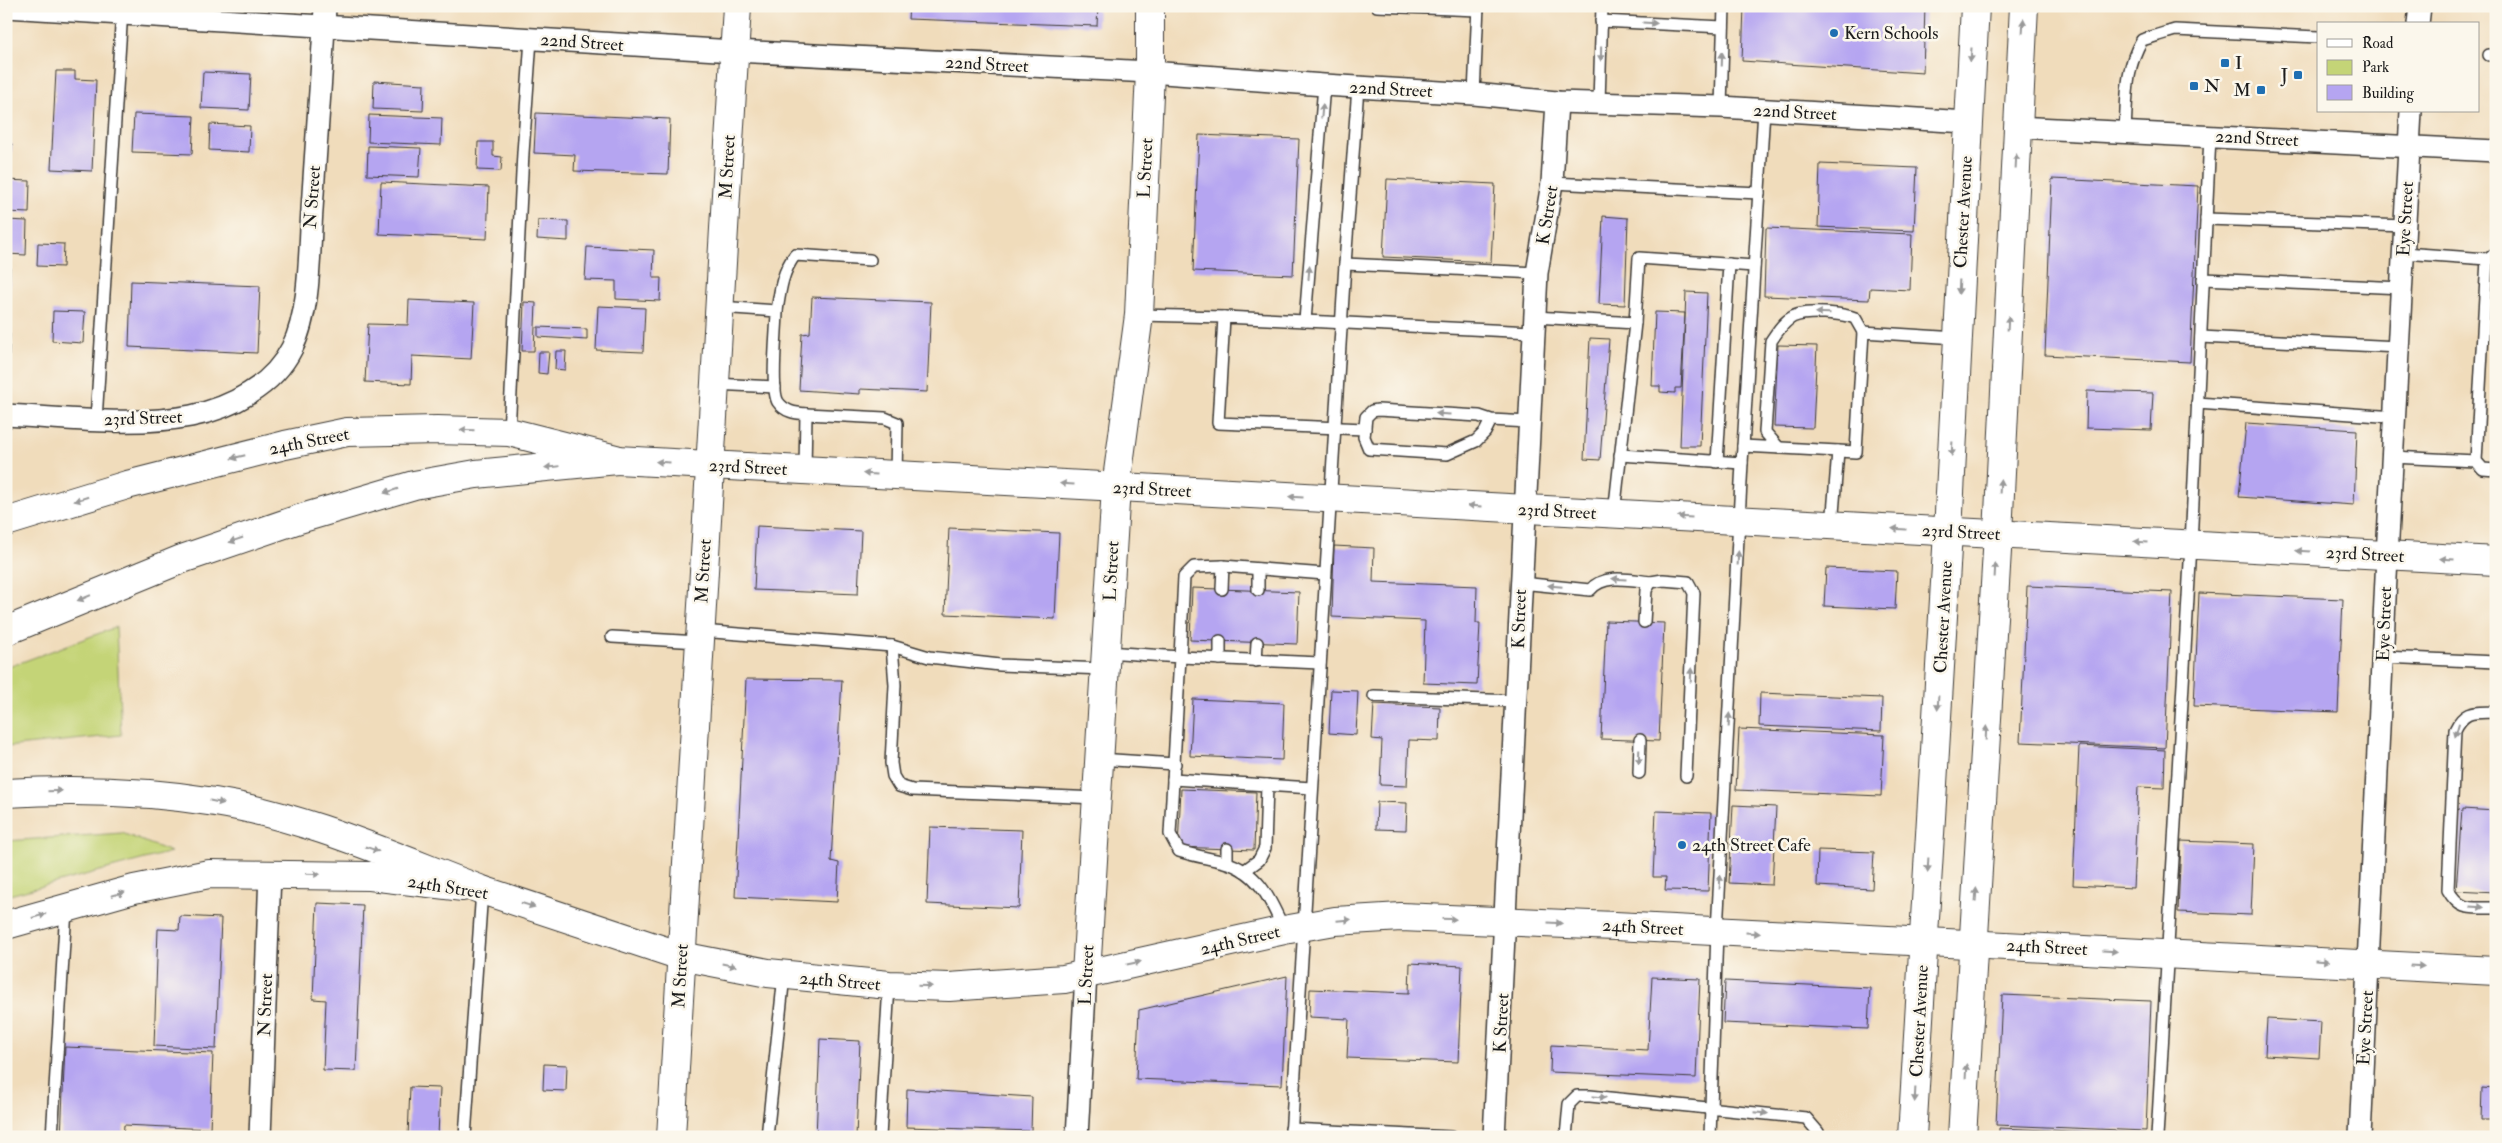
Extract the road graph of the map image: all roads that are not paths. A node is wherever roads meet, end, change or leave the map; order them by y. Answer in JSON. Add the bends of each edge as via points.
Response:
{"nodes":[{"id":1,"x":325,"y":6,"type":"edge"},
{"id":2,"x":738,"y":6,"type":"edge"},
{"id":3,"x":1150,"y":6,"type":"edge"},
{"id":4,"x":1377,"y":6,"type":"edge"},
{"id":5,"x":1602,"y":6,"type":"edge"},
{"id":6,"x":1724,"y":6,"type":"edge"},
{"id":7,"x":1975,"y":6,"type":"edge"},
{"id":8,"x":2024,"y":6,"type":"edge"},
{"id":9,"x":2420,"y":6,"type":"edge"},
{"id":10,"x":6,"y":7,"type":"edge"},
{"id":11,"x":1478,"y":8,"type":"edge"},
{"id":12,"x":122,"y":10,"type":"edge"},
{"id":13,"x":1601,"y":21,"type":"junction"},
{"id":14,"x":2418,"y":22,"type":"edge"},
{"id":15,"x":324,"y":27,"type":"junction"},
{"id":16,"x":1723,"y":27,"type":"junction"},
{"id":17,"x":2317,"y":37,"type":"edge"},
{"id":18,"x":531,"y":39,"type":"junction"},
{"id":19,"x":734,"y":52,"type":"junction"},
{"id":20,"x":1150,"y":72,"type":"junction"},
{"id":21,"x":1324,"y":85,"type":"junction"},
{"id":22,"x":1358,"y":87,"type":"junction"},
{"id":23,"x":1474,"y":94,"type":"junction"},
{"id":24,"x":1557,"y":102,"type":"junction"},
{"id":25,"x":1599,"y":102,"type":"junction"},
{"id":26,"x":1721,"y":108,"type":"junction"},
{"id":27,"x":1764,"y":110,"type":"junction"},
{"id":28,"x":2411,"y":112,"type":"edge"},
{"id":29,"x":1967,"y":122,"type":"junction"},
{"id":30,"x":2018,"y":127,"type":"junction"},
{"id":31,"x":2125,"y":131,"type":"junction"},
{"id":32,"x":2210,"y":136,"type":"junction"},
{"id":33,"x":2409,"y":147,"type":"junction"},
{"id":34,"x":2496,"y":152,"type":"edge"},
{"id":35,"x":1552,"y":183,"type":"junction"},
{"id":36,"x":1759,"y":193,"type":"junction"},
{"id":37,"x":2206,"y":219,"type":"junction"},
{"id":38,"x":2405,"y":226,"type":"junction"},
{"id":39,"x":2404,"y":253,"type":"junction"},
{"id":40,"x":2492,"y":255,"type":"edge"},
{"id":41,"x":870,"y":260,"type":"dead end"},
{"id":42,"x":1344,"y":264,"type":"junction"},
{"id":43,"x":1729,"y":264,"type":"junction"},
{"id":44,"x":1754,"y":266,"type":"junction"},
{"id":45,"x":1537,"y":273,"type":"junction"},
{"id":46,"x":2203,"y":279,"type":"junction"},
{"id":47,"x":2402,"y":288,"type":"junction"},
{"id":48,"x":719,"y":307,"type":"junction"},
{"id":49,"x":777,"y":311,"type":"junction"},
{"id":50,"x":1139,"y":315,"type":"junction"},
{"id":51,"x":1224,"y":317,"type":"junction"},
{"id":52,"x":1305,"y":321,"type":"junction"},
{"id":53,"x":1342,"y":323,"type":"junction"},
{"id":54,"x":1635,"y":323,"type":"junction"},
{"id":55,"x":1534,"y":324,"type":"junction"},
{"id":56,"x":1863,"y":332,"type":"junction"},
{"id":57,"x":2200,"y":337,"type":"junction"},
{"id":58,"x":1957,"y":338,"type":"junction"},
{"id":59,"x":2398,"y":347,"type":"junction"},
{"id":60,"x":269,"y":377,"type":"joint"},
{"id":61,"x":714,"y":384,"type":"junction"},
{"id":62,"x":775,"y":388,"type":"junction"},
{"id":63,"x":2197,"y":403,"type":"junction"},
{"id":64,"x":806,"y":414,"type":"junction"},
{"id":65,"x":6,"y":415,"type":"edge"},
{"id":66,"x":2395,"y":417,"type":"junction"},
{"id":67,"x":96,"y":420,"type":"junction"},
{"id":68,"x":1491,"y":420,"type":"junction"},
{"id":69,"x":1529,"y":422,"type":"junction"},
{"id":70,"x":1334,"y":429,"type":"junction"},
{"id":71,"x":1365,"y":429,"type":"junction"},
{"id":72,"x":509,"y":432,"type":"junction"},
{"id":73,"x":1743,"y":446,"type":"junction"},
{"id":74,"x":1779,"y":448,"type":"junction"},
{"id":75,"x":1838,"y":451,"type":"junction"},
{"id":76,"x":1620,"y":455,"type":"junction"},
{"id":77,"x":2392,"y":457,"type":"junction"},
{"id":78,"x":618,"y":460,"type":"junction"},
{"id":79,"x":2476,"y":461,"type":"junction"},
{"id":80,"x":1717,"y":462,"type":"junction"},
{"id":81,"x":1742,"y":463,"type":"junction"},
{"id":82,"x":709,"y":465,"type":"junction"},
{"id":83,"x":805,"y":470,"type":"junction"},
{"id":84,"x":2496,"y":470,"type":"edge"},
{"id":85,"x":896,"y":475,"type":"junction"},
{"id":86,"x":1116,"y":487,"type":"junction"},
{"id":87,"x":1330,"y":498,"type":"junction"},
{"id":88,"x":1524,"y":509,"type":"junction"},
{"id":89,"x":1614,"y":514,"type":"junction"},
{"id":90,"x":1740,"y":520,"type":"junction"},
{"id":91,"x":6,"y":522,"type":"edge"},
{"id":92,"x":1832,"y":526,"type":"junction"},
{"id":93,"x":1948,"y":532,"type":"junction"},
{"id":94,"x":1998,"y":534,"type":"junction"},
{"id":95,"x":2191,"y":545,"type":"junction"},
{"id":96,"x":2387,"y":556,"type":"junction"},
{"id":97,"x":2496,"y":561,"type":"edge"},
{"id":98,"x":1223,"y":566,"type":"junction"},
{"id":99,"x":1258,"y":569,"type":"junction"},
{"id":100,"x":1326,"y":574,"type":"junction"},
{"id":101,"x":1651,"y":582,"type":"junction"},
{"id":102,"x":1521,"y":583,"type":"junction"},
{"id":103,"x":1222,"y":589,"type":"dead end"},
{"id":104,"x":1258,"y":590,"type":"dead end"},
{"id":105,"x":1644,"y":622,"type":"dead end"},
{"id":106,"x":6,"y":631,"type":"edge"},
{"id":107,"x":612,"y":637,"type":"dead end"},
{"id":108,"x":699,"y":637,"type":"junction"},
{"id":109,"x":1220,"y":641,"type":"dead end"},
{"id":110,"x":1257,"y":643,"type":"dead end"},
{"id":111,"x":892,"y":646,"type":"junction"},
{"id":112,"x":1180,"y":657,"type":"junction"},
{"id":113,"x":2383,"y":657,"type":"junction"},
{"id":114,"x":1220,"y":659,"type":"junction"},
{"id":115,"x":1106,"y":660,"type":"junction"},
{"id":116,"x":1256,"y":661,"type":"junction"},
{"id":117,"x":2496,"y":662,"type":"edge"},
{"id":118,"x":1320,"y":663,"type":"junction"},
{"id":119,"x":1374,"y":696,"type":"dead end"},
{"id":120,"x":1516,"y":701,"type":"junction"},
{"id":121,"x":2496,"y":712,"type":"edge"},
{"id":122,"x":1640,"y":740,"type":"dead end"},
{"id":123,"x":1098,"y":759,"type":"junction"},
{"id":124,"x":1175,"y":764,"type":"junction"},
{"id":125,"x":1638,"y":773,"type":"dead end"},
{"id":126,"x":1686,"y":776,"type":"dead end"},
{"id":127,"x":1173,"y":779,"type":"junction"},
{"id":128,"x":1267,"y":785,"type":"junction"},
{"id":129,"x":1312,"y":788,"type":"junction"},
{"id":130,"x":6,"y":793,"type":"edge"},
{"id":131,"x":1097,"y":798,"type":"junction"},
{"id":132,"x":1227,"y":850,"type":"dead end"},
{"id":133,"x":1227,"y":862,"type":"junction"},
{"id":134,"x":1244,"y":871,"type":"junction"},
{"id":135,"x":270,"y":873,"type":"junction"},
{"id":136,"x":482,"y":890,"type":"junction"},
{"id":137,"x":66,"y":908,"type":"junction"},
{"id":138,"x":2496,"y":908,"type":"edge"},
{"id":139,"x":1507,"y":921,"type":"junction"},
{"id":140,"x":6,"y":925,"type":"edge"},
{"id":141,"x":1294,"y":928,"type":"junction"},
{"id":142,"x":1718,"y":931,"type":"junction"},
{"id":143,"x":1924,"y":942,"type":"junction"},
{"id":144,"x":1974,"y":944,"type":"junction"},
{"id":145,"x":2169,"y":954,"type":"junction"},
{"id":146,"x":681,"y":956,"type":"junction"},
{"id":147,"x":2368,"y":964,"type":"junction"},
{"id":148,"x":2496,"y":970,"type":"edge"},
{"id":149,"x":1086,"y":974,"type":"junction"},
{"id":150,"x":784,"y":975,"type":"junction"},
{"id":151,"x":888,"y":986,"type":"junction"},
{"id":152,"x":1711,"y":1109,"type":"junction"},
{"id":153,"x":1291,"y":1133,"type":"edge"},
{"id":154,"x":52,"y":1137,"type":"edge"},
{"id":155,"x":260,"y":1137,"type":"edge"},
{"id":156,"x":465,"y":1137,"type":"edge"},
{"id":157,"x":671,"y":1137,"type":"edge"},
{"id":158,"x":767,"y":1137,"type":"edge"},
{"id":159,"x":880,"y":1137,"type":"edge"},
{"id":160,"x":1077,"y":1137,"type":"edge"},
{"id":161,"x":1451,"y":1137,"type":"edge"},
{"id":162,"x":1494,"y":1137,"type":"edge"},
{"id":163,"x":1566,"y":1137,"type":"edge"},
{"id":164,"x":1710,"y":1137,"type":"edge"},
{"id":165,"x":1818,"y":1137,"type":"edge"},
{"id":166,"x":1912,"y":1137,"type":"edge"},
{"id":167,"x":1962,"y":1137,"type":"edge"},
{"id":168,"x":2157,"y":1137,"type":"edge"},
{"id":169,"x":2360,"y":1137,"type":"edge"}],
"edges":[{"from":1,"to":15,"type":"street","name":"N Street"},
{"from":2,"to":19,"type":"main road","name":"M Street"},
{"from":3,"to":20,"type":"main road","name":"L Street"},
{"from":4,"to":11,"type":"lane"},
{"from":5,"to":13,"type":"lane"},
{"from":6,"to":16,"type":"lane"},
{"from":7,"to":29,"type":"main road","name":"Chester Avenue","one_way":true},
{"from":30,"to":8,"type":"main road","one_way":true},
{"from":9,"to":14,"type":"street"},
{"from":10,"to":12,"type":"street","name":"22nd Street"},
{"from":11,"to":23,"type":"lane"},
{"from":12,"to":15,"type":"street","name":"22nd Street"},
{"from":12,"to":67,"type":"lane"},
{"from":13,"to":16,"type":"lane","one_way":true},
{"from":13,"to":25,"type":"lane","one_way":true},
{"from":15,"to":18,"type":"street","name":"22nd Street"},
{"from":15,"to":60,"type":"street","name":"N Street","via":[[306,289],[292,348]]},
{"from":26,"to":16,"type":"lane","one_way":true},
{"from":17,"to":31,"type":"lane","via":[[2175,30],[2142,40],[2133,54],[2128,74]]},
{"from":18,"to":19,"type":"street","name":"22nd Street"},
{"from":18,"to":72,"type":"lane"},
{"from":19,"to":20,"type":"street","name":"22nd Street"},
{"from":19,"to":48,"type":"main road","name":"M Street"},
{"from":20,"to":21,"type":"street","name":"22nd Street"},
{"from":20,"to":50,"type":"main road","name":"L Street"},
{"from":21,"to":22,"type":"street","name":"22nd Street"},
{"from":52,"to":21,"type":"lane","one_way":true},
{"from":22,"to":23,"type":"street","name":"22nd Street"},
{"from":22,"to":42,"type":"lane"},
{"from":23,"to":24,"type":"street","name":"22nd Street"},
{"from":24,"to":25,"type":"street","name":"22nd Street"},
{"from":24,"to":35,"type":"street","name":"K Street"},
{"from":25,"to":26,"type":"street","name":"22nd Street"},
{"from":26,"to":27,"type":"street","name":"22nd Street"},
{"from":27,"to":29,"type":"street","name":"22nd Street"},
{"from":27,"to":36,"type":"lane"},
{"from":28,"to":33,"type":"street","name":"Eye Street"},
{"from":29,"to":58,"type":"main road","name":"Chester Avenue","one_way":true},
{"from":30,"to":31,"type":"street","name":"22nd Street"},
{"from":94,"to":30,"type":"main road","one_way":true},
{"from":31,"to":32,"type":"street","name":"22nd Street"},
{"from":32,"to":33,"type":"street","name":"22nd Street"},
{"from":32,"to":37,"type":"lane"},
{"from":33,"to":34,"type":"street","name":"22nd Street"},
{"from":33,"to":38,"type":"street","name":"Eye Street"},
{"from":35,"to":36,"type":"lane"},
{"from":35,"to":45,"type":"street","name":"K Street"},
{"from":36,"to":44,"type":"lane"},
{"from":37,"to":38,"type":"lane"},
{"from":37,"to":46,"type":"lane"},
{"from":38,"to":39,"type":"street","name":"Eye Street"},
{"from":39,"to":40,"type":"lane"},
{"from":39,"to":47,"type":"street","name":"Eye Street"},
{"from":40,"to":79,"type":"lane"},
{"from":41,"to":49,"type":"lane","via":[[794,255],[780,286]]},
{"from":42,"to":45,"type":"lane"},
{"from":42,"to":53,"type":"lane"},
{"from":43,"to":44,"type":"lane"},
{"from":43,"to":54,"type":"lane","via":[[1638,258]]},
{"from":43,"to":80,"type":"lane"},
{"from":44,"to":73,"type":"lane"},
{"from":45,"to":55,"type":"street","name":"K Street"},
{"from":46,"to":47,"type":"lane"},
{"from":46,"to":57,"type":"lane"},
{"from":47,"to":59,"type":"street","name":"Eye Street"},
{"from":48,"to":49,"type":"lane"},
{"from":48,"to":61,"type":"main road","name":"M Street"},
{"from":49,"to":62,"type":"lane"},
{"from":50,"to":51,"type":"lane"},
{"from":50,"to":86,"type":"main road","name":"L Street"},
{"from":51,"to":52,"type":"lane"},
{"from":51,"to":70,"type":"lane","via":[[1218,423]]},
{"from":52,"to":53,"type":"lane"},
{"from":53,"to":55,"type":"lane"},
{"from":53,"to":70,"type":"lane"},
{"from":54,"to":55,"type":"lane"},
{"from":54,"to":76,"type":"lane"},
{"from":55,"to":69,"type":"street","name":"K Street"},
{"from":56,"to":58,"type":"lane"},
{"from":56,"to":74,"type":"lane","one_way":true,"via":[[1855,318],[1846,314],[1800,312],[1778,330],[1771,341],[1765,432]]},
{"from":56,"to":75,"type":"lane","via":[[1856,452]]},
{"from":57,"to":59,"type":"lane"},
{"from":57,"to":63,"type":"lane"},
{"from":58,"to":93,"type":"main road","name":"Chester Avenue","one_way":true},
{"from":59,"to":66,"type":"street","name":"Eye Street"},
{"from":60,"to":67,"type":"street","name":"23rd Street","via":[[245,396],[193,416],[160,420]]},
{"from":61,"to":62,"type":"lane"},
{"from":61,"to":82,"type":"main road","name":"M Street"},
{"from":62,"to":64,"type":"lane","via":[[778,401],[790,412]]},
{"from":63,"to":66,"type":"lane"},
{"from":63,"to":95,"type":"lane"},
{"from":64,"to":83,"type":"lane"},
{"from":64,"to":85,"type":"lane","via":[[885,418],[897,423]]},
{"from":65,"to":67,"type":"street","name":"23rd Street"},
{"from":66,"to":77,"type":"street","name":"Eye Street"},
{"from":68,"to":69,"type":"lane"},
{"from":68,"to":71,"type":"lane","one_way":true,"via":[[1479,416],[1378,410],[1366,417]]},
{"from":68,"to":71,"type":"lane","via":[[1476,441],[1447,454],[1369,448],[1364,437]]},
{"from":69,"to":88,"type":"street","name":"K Street"},
{"from":70,"to":71,"type":"lane"},
{"from":70,"to":87,"type":"lane"},
{"from":72,"to":78,"type":"main road","name":"24th Street"},
{"from":72,"to":91,"type":"main road","name":"24th Street","one_way":true,"via":[[347,432],[285,444],[127,485]]},
{"from":73,"to":74,"type":"lane"},
{"from":73,"to":81,"type":"lane"},
{"from":74,"to":75,"type":"lane"},
{"from":75,"to":92,"type":"lane"},
{"from":76,"to":80,"type":"lane"},
{"from":76,"to":89,"type":"lane"},
{"from":77,"to":79,"type":"lane"},
{"from":77,"to":96,"type":"street","name":"Eye Street"},
{"from":82,"to":78,"type":"main road","name":"23rd Street","one_way":true},
{"from":78,"to":106,"type":"main road","one_way":true,"via":[[476,474],[414,485],[299,519],[182,559]]},
{"from":79,"to":84,"type":"lane","via":[[2483,469]]},
{"from":80,"to":81,"type":"lane"},
{"from":81,"to":90,"type":"lane"},
{"from":82,"to":83,"type":"main road","name":"23rd Street"},
{"from":82,"to":108,"type":"main road","name":"M Street"},
{"from":85,"to":83,"type":"main road","name":"23rd Street","one_way":true},
{"from":86,"to":85,"type":"main road","name":"23rd Street","one_way":true},
{"from":87,"to":86,"type":"main road","name":"23rd Street","one_way":true},
{"from":86,"to":115,"type":"main road","name":"L Street"},
{"from":88,"to":87,"type":"main road","name":"23rd Street","one_way":true},
{"from":87,"to":100,"type":"lane"},
{"from":88,"to":89,"type":"main road","name":"23rd Street"},
{"from":88,"to":102,"type":"street","name":"K Street"},
{"from":90,"to":89,"type":"main road","name":"23rd Street","one_way":true},
{"from":90,"to":92,"type":"main road","name":"23rd Street"},
{"from":142,"to":90,"type":"lane","one_way":true},
{"from":93,"to":92,"type":"main road","name":"23rd Street","one_way":true},
{"from":93,"to":94,"type":"main road","name":"23rd Street"},
{"from":93,"to":143,"type":"main road","name":"Chester Avenue","one_way":true},
{"from":95,"to":94,"type":"main road","name":"23rd Street","one_way":true},
{"from":144,"to":94,"type":"main road","one_way":true},
{"from":96,"to":95,"type":"main road","name":"23rd Street","one_way":true},
{"from":95,"to":145,"type":"lane"},
{"from":97,"to":96,"type":"main road","name":"23rd Street","one_way":true},
{"from":96,"to":113,"type":"street","name":"Eye Street"},
{"from":98,"to":99,"type":"lane"},
{"from":98,"to":103,"type":"lane"},
{"from":98,"to":112,"type":"lane","via":[[1194,567],[1184,576]]},
{"from":99,"to":100,"type":"lane"},
{"from":99,"to":104,"type":"lane"},
{"from":100,"to":118,"type":"lane"},
{"from":101,"to":102,"type":"lane","one_way":true,"via":[[1610,579],[1596,582],[1590,590]]},
{"from":101,"to":105,"type":"lane","via":[[1646,590]]},
{"from":126,"to":101,"type":"lane","one_way":true,"via":[[1694,593],[1688,582]]},
{"from":102,"to":120,"type":"street","name":"K Street"},
{"from":107,"to":108,"type":"lane"},
{"from":108,"to":111,"type":"lane"},
{"from":108,"to":146,"type":"main road","name":"M Street"},
{"from":109,"to":114,"type":"lane"},
{"from":110,"to":116,"type":"lane"},
{"from":111,"to":115,"type":"lane","via":[[929,657],[1000,665]]},
{"from":111,"to":131,"type":"lane","via":[[895,685],[891,763],[899,786],[912,790]]},
{"from":112,"to":114,"type":"lane"},
{"from":112,"to":115,"type":"lane"},
{"from":112,"to":124,"type":"lane"},
{"from":113,"to":117,"type":"lane"},
{"from":113,"to":147,"type":"street","name":"Eye Street"},
{"from":114,"to":116,"type":"lane"},
{"from":115,"to":123,"type":"main road","name":"L Street"},
{"from":116,"to":118,"type":"lane"},
{"from":118,"to":129,"type":"lane"},
{"from":119,"to":120,"type":"lane"},
{"from":120,"to":139,"type":"street","name":"K Street"},
{"from":121,"to":138,"type":"lane","one_way":true,"via":[[2468,714],[2455,730],[2448,890],[2461,906]]},
{"from":122,"to":125,"type":"lane","one_way":true},
{"from":123,"to":124,"type":"lane"},
{"from":123,"to":131,"type":"main road","name":"L Street"},
{"from":124,"to":127,"type":"lane"},
{"from":127,"to":128,"type":"lane","via":[[1219,786]]},
{"from":127,"to":133,"type":"lane","via":[[1170,834],[1173,843],[1179,851]]},
{"from":128,"to":129,"type":"lane"},
{"from":128,"to":134,"type":"lane","via":[[1265,848],[1259,860]]},
{"from":129,"to":141,"type":"lane"},
{"from":130,"to":136,"type":"main road","one_way":true,"via":[[61,790],[216,802],[306,824]]},
{"from":131,"to":149,"type":"main road","name":"L Street"},
{"from":132,"to":133,"type":"lane"},
{"from":133,"to":134,"type":"lane"},
{"from":134,"to":141,"type":"lane","via":[[1265,889]]},
{"from":135,"to":136,"type":"main road","name":"24th Street","one_way":true,"via":[[370,876]]},
{"from":137,"to":135,"type":"main road","name":"24th Street","one_way":true,"via":[[134,889],[209,874]]},
{"from":135,"to":155,"type":"street","name":"N Street"},
{"from":136,"to":146,"type":"main road","name":"24th Street","one_way":true},
{"from":136,"to":156,"type":"lane"},
{"from":140,"to":137,"type":"main road","name":"24th Street","one_way":true},
{"from":137,"to":154,"type":"lane"},
{"from":141,"to":139,"type":"main road","name":"24th Street","one_way":true,"via":[[1367,918]]},
{"from":139,"to":142,"type":"main road","name":"24th Street","one_way":true},
{"from":139,"to":162,"type":"street","name":"K Street"},
{"from":149,"to":141,"type":"main road","name":"24th Street","one_way":true},
{"from":141,"to":153,"type":"lane"},
{"from":142,"to":143,"type":"main road","name":"24th Street","one_way":true},
{"from":142,"to":152,"type":"lane"},
{"from":143,"to":144,"type":"main road","name":"24th Street"},
{"from":143,"to":166,"type":"main road","name":"Chester Avenue","one_way":true},
{"from":144,"to":145,"type":"main road","name":"24th Street","one_way":true},
{"from":167,"to":144,"type":"main road","one_way":true},
{"from":145,"to":147,"type":"main road","name":"24th Street","one_way":true},
{"from":145,"to":168,"type":"lane"},
{"from":146,"to":150,"type":"main road","name":"24th Street","one_way":true},
{"from":146,"to":157,"type":"main road","name":"M Street"},
{"from":147,"to":148,"type":"main road","name":"24th Street","one_way":true},
{"from":147,"to":169,"type":"street","name":"Eye Street"},
{"from":151,"to":149,"type":"main road","name":"24th Street","one_way":true,"via":[[1010,984]]},
{"from":149,"to":160,"type":"street","name":"L Street"},
{"from":150,"to":151,"type":"main road","name":"24th Street"},
{"from":150,"to":158,"type":"lane"},
{"from":151,"to":159,"type":"lane"},
{"from":163,"to":152,"type":"lane","one_way":true,"via":[[1569,1104],[1576,1096]]},
{"from":152,"to":164,"type":"lane"},
{"from":152,"to":165,"type":"lane","one_way":true,"via":[[1806,1118],[1818,1132]]},
{"from":153,"to":161,"type":"lane"}]}
